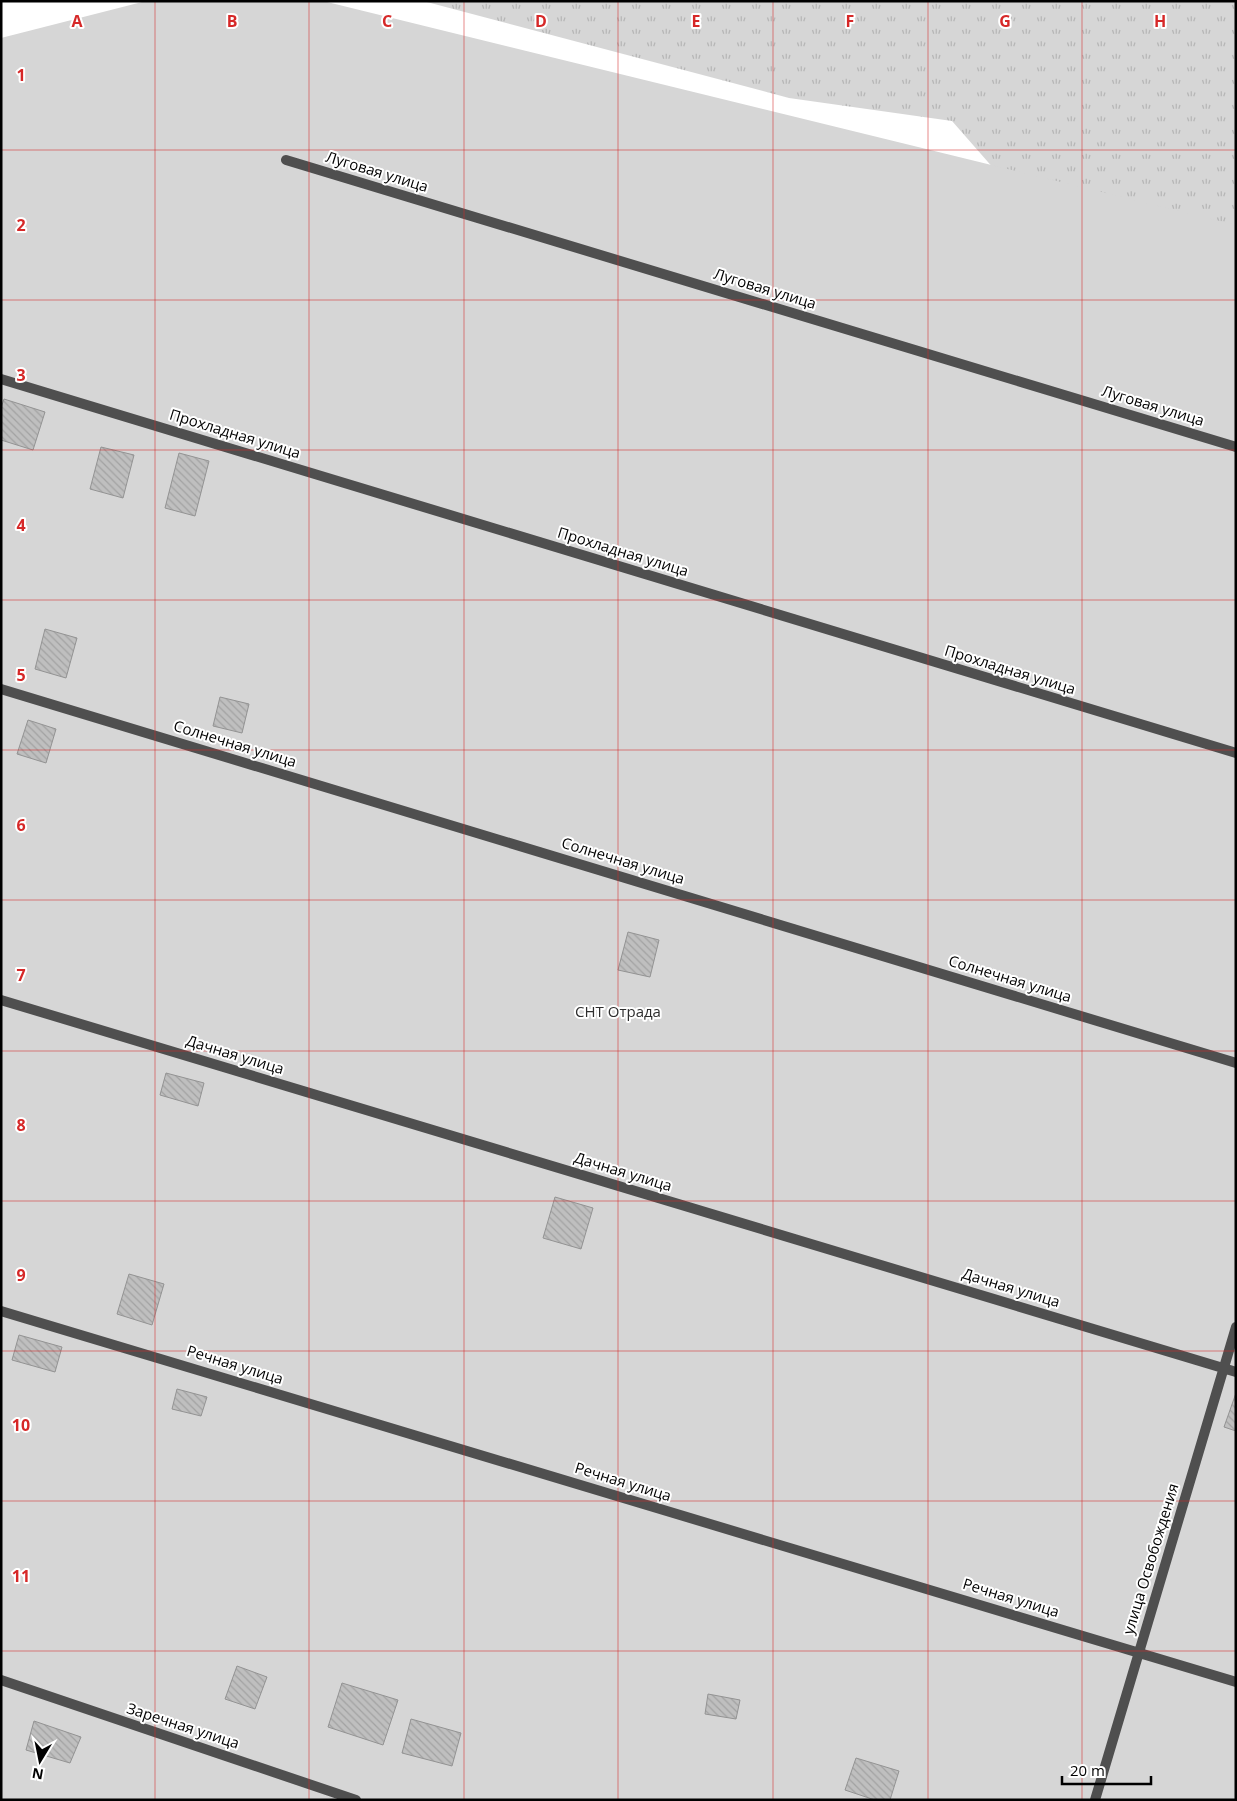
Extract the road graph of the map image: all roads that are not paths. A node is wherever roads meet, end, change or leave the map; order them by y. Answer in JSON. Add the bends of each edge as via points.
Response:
{"nodes":[{"id":1,"x":286,"y":160,"type":"dead end"},
{"id":2,"x":1,"y":379,"type":"edge"},
{"id":3,"x":1236,"y":447,"type":"edge"},
{"id":4,"x":1,"y":689,"type":"edge"},
{"id":5,"x":1236,"y":754,"type":"edge"},
{"id":6,"x":1,"y":1000,"type":"edge"},
{"id":7,"x":1236,"y":1063,"type":"edge"},
{"id":8,"x":1,"y":1311,"type":"edge"},
{"id":9,"x":1236,"y":1327,"type":"edge"},
{"id":10,"x":1224,"y":1368,"type":"junction"},
{"id":11,"x":1236,"y":1372,"type":"edge"},
{"id":12,"x":1139,"y":1652,"type":"junction"},
{"id":13,"x":1,"y":1680,"type":"edge"},
{"id":14,"x":1236,"y":1682,"type":"edge"},
{"id":15,"x":356,"y":1800,"type":"edge"},
{"id":16,"x":1096,"y":1800,"type":"edge"}],
"edges":[{"from":1,"to":3,"type":"street","name":"Луговая улица"},
{"from":2,"to":5,"type":"street","name":"Прохладная улица"},
{"from":4,"to":7,"type":"street","name":"Солнечная улица"},
{"from":6,"to":10,"type":"street","name":"Дачная улица"},
{"from":8,"to":12,"type":"street","name":"Речная улица"},
{"from":9,"to":10,"type":"street","name":"улица Освобождения"},
{"from":10,"to":11,"type":"street","name":"Дачная улица"},
{"from":10,"to":12,"type":"street","name":"улица Освобождения"},
{"from":12,"to":14,"type":"street","name":"Речная улица"},
{"from":12,"to":16,"type":"street","name":"улица Освобождения"},
{"from":13,"to":15,"type":"street","name":"Заречная улица"}]}
